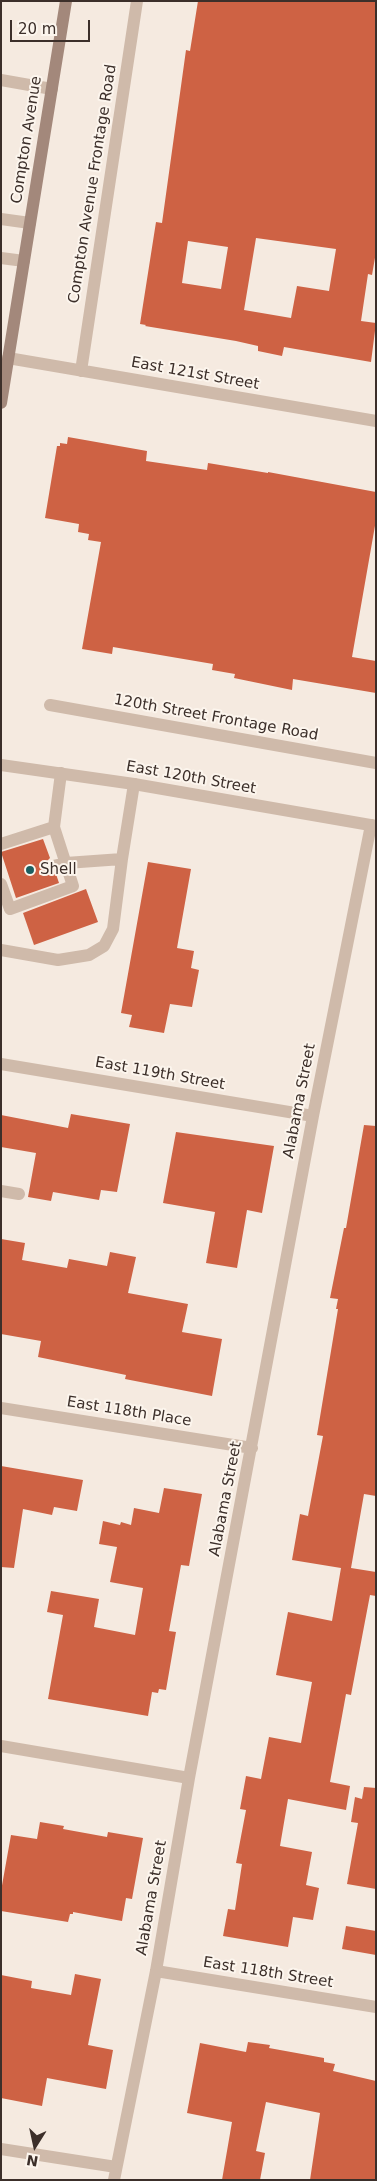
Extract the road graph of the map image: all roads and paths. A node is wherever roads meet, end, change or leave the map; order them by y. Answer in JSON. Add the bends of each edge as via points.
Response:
{"nodes":[{"id":1,"x":66,"y":1,"type":"edge"},
{"id":2,"x":137,"y":1,"type":"edge"},
{"id":3,"x":1,"y":80,"type":"edge"},
{"id":4,"x":52,"y":89,"type":"junction"},
{"id":5,"x":1,"y":218,"type":"edge"},
{"id":6,"x":30,"y":223,"type":"junction"},
{"id":7,"x":1,"y":258,"type":"edge"},
{"id":8,"x":24,"y":261,"type":"junction"},
{"id":9,"x":8,"y":358,"type":"junction"},
{"id":10,"x":81,"y":371,"type":"junction"},
{"id":11,"x":1,"y":403,"type":"edge"},
{"id":12,"x":376,"y":421,"type":"edge"},
{"id":13,"x":50,"y":705,"type":"dead end"},
{"id":14,"x":376,"y":763,"type":"edge"},
{"id":15,"x":1,"y":765,"type":"edge"},
{"id":16,"x":61,"y":773,"type":"junction"},
{"id":17,"x":134,"y":784,"type":"junction"},
{"id":18,"x":373,"y":826,"type":"edge"},
{"id":19,"x":54,"y":827,"type":"junction"},
{"id":20,"x":1,"y":844,"type":"edge"},
{"id":21,"x":122,"y":859,"type":"junction"},
{"id":22,"x":66,"y":863,"type":"junction"},
{"id":23,"x":53,"y":866,"type":"dead end"},
{"id":24,"x":4,"y":881,"type":"edge"},
{"id":25,"x":1,"y":950,"type":"edge"},
{"id":26,"x":1,"y":1064,"type":"edge"},
{"id":27,"x":314,"y":1116,"type":"junction"},
{"id":28,"x":1,"y":1191,"type":"edge"},
{"id":29,"x":19,"y":1194,"type":"dead end"},
{"id":30,"x":1,"y":1408,"type":"edge"},
{"id":31,"x":252,"y":1448,"type":"junction"},
{"id":32,"x":1,"y":1746,"type":"edge"},
{"id":33,"x":189,"y":1778,"type":"junction"},
{"id":34,"x":156,"y":1971,"type":"junction"},
{"id":35,"x":376,"y":2007,"type":"edge"},
{"id":36,"x":1,"y":2149,"type":"edge"},
{"id":37,"x":115,"y":2173,"type":"edge"}],
"edges":[{"from":1,"to":4,"type":"main road","name":"Compton Avenue"},
{"from":2,"to":10,"type":"street","name":"Compton Avenue Frontage Road"},
{"from":3,"to":4,"type":"street"},
{"from":4,"to":6,"type":"main road","name":"Compton Avenue"},
{"from":5,"to":6,"type":"street"},
{"from":6,"to":8,"type":"main road","name":"Compton Avenue"},
{"from":7,"to":8,"type":"street"},
{"from":8,"to":9,"type":"main road","name":"Compton Avenue"},
{"from":9,"to":10,"type":"street","name":"East 121st Street"},
{"from":9,"to":11,"type":"main road","name":"Compton Avenue"},
{"from":10,"to":12,"type":"street","name":"East 121st Street"},
{"from":13,"to":14,"type":"street","name":"120th Street Frontage Road"},
{"from":15,"to":16,"type":"street","name":"East 120th Street"},
{"from":16,"to":17,"type":"street","name":"East 120th Street"},
{"from":16,"to":19,"type":"street"},
{"from":17,"to":18,"type":"street","name":"East 120th Street"},
{"from":17,"to":21,"type":"street"},
{"from":18,"to":27,"type":"street","name":"Alabama Street"},
{"from":19,"to":20,"type":"street"},
{"from":19,"to":22,"type":"street"},
{"from":21,"to":22,"type":"street"},
{"from":21,"to":25,"type":"street","via":[[113,929],[104,946],[89,955],[58,960]]},
{"from":22,"to":23,"type":"street"},
{"from":22,"to":24,"type":"street","via":[[73,886],[10,909]]},
{"from":26,"to":27,"type":"street","name":"East 119th Street"},
{"from":27,"to":31,"type":"street","name":"Alabama Street"},
{"from":28,"to":29,"type":"street"},
{"from":30,"to":31,"type":"street","name":"East 118th Place"},
{"from":31,"to":33,"type":"street","name":"Alabama Street"},
{"from":32,"to":33,"type":"street"},
{"from":33,"to":34,"type":"street","name":"Alabama Street"},
{"from":34,"to":35,"type":"street","name":"East 118th Street"},
{"from":34,"to":37,"type":"street","name":"Alabama Street"},
{"from":36,"to":37,"type":"street"}]}
